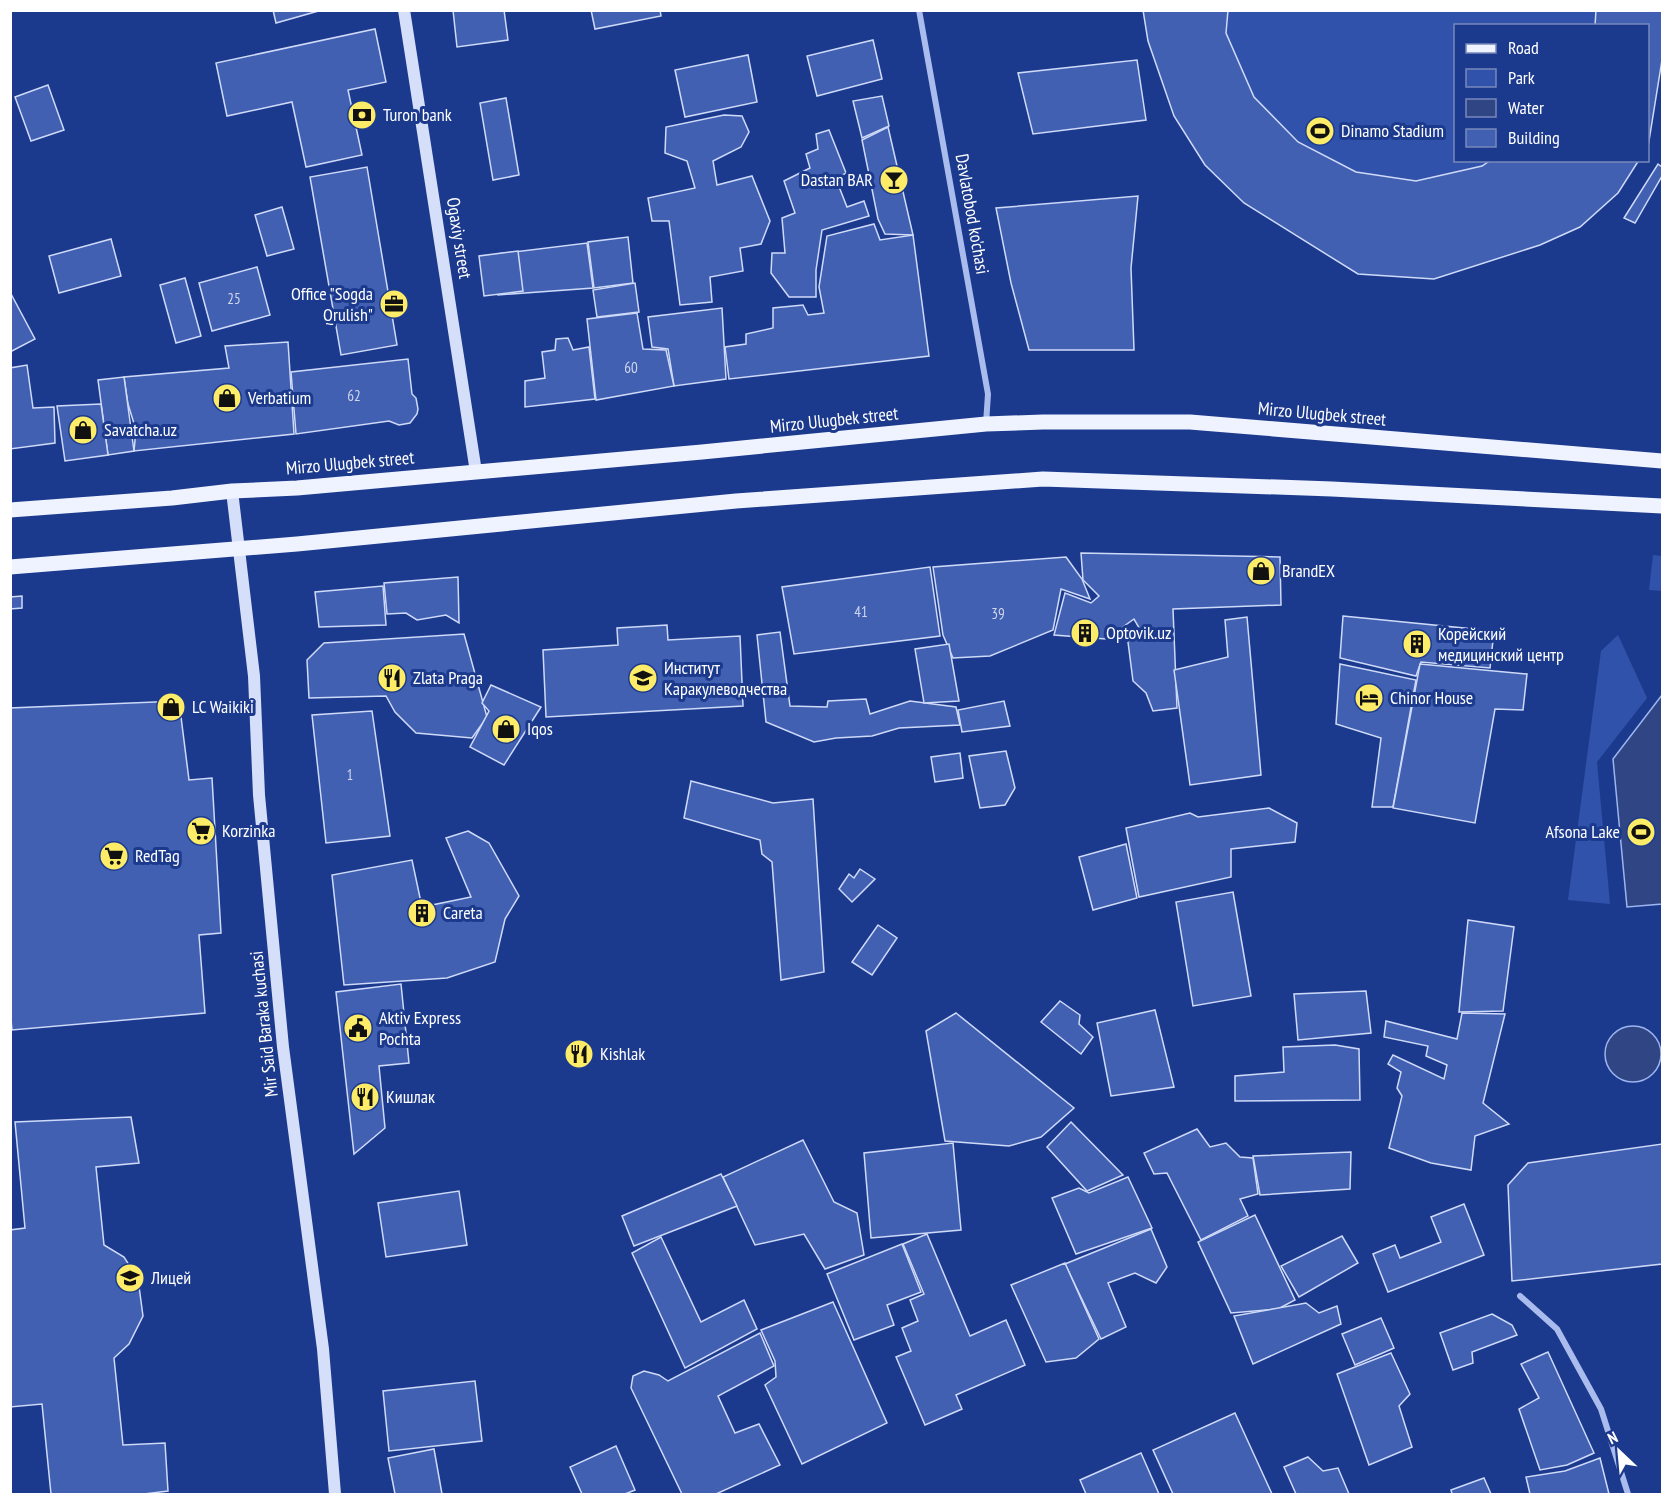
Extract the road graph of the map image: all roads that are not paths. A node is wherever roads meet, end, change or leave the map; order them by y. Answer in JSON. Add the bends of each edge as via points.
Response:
{"nodes":[{"id":1,"x":404,"y":10,"type":"edge"},
{"id":2,"x":919,"y":10,"type":"edge"},
{"id":3,"x":986,"y":424,"type":"junction"},
{"id":4,"x":1662,"y":461,"type":"edge"},
{"id":5,"x":476,"y":472,"type":"junction"},
{"id":6,"x":232,"y":491,"type":"junction"},
{"id":7,"x":1662,"y":506,"type":"edge"},
{"id":8,"x":10,"y":510,"type":"edge"},
{"id":9,"x":239,"y":548,"type":"junction"},
{"id":10,"x":10,"y":567,"type":"edge"},
{"id":11,"x":1520,"y":1296,"type":"dead end"},
{"id":12,"x":335,"y":1494,"type":"edge"},
{"id":13,"x":1628,"y":1494,"type":"edge"}],
"edges":[{"from":1,"to":5,"type":"street","name":"Ogaxiy street"},
{"from":2,"to":3,"type":"street","name":"Davlatobod ko'chasi","via":[[988,394]]},
{"from":3,"to":4,"type":"main road","name":"Mirzo Ulugbek street","via":[[1190,422]]},
{"from":3,"to":5,"type":"main road","name":"Mirzo Ulugbek street"},
{"from":5,"to":6,"type":"main road","name":"Mirzo Ulugbek street"},
{"from":6,"to":8,"type":"main road","name":"Mirzo Ulugbek street"},
{"from":6,"to":9,"type":"street","name":"Mir Said Baraka kuchasi"},
{"from":7,"to":9,"type":"main road","via":[[1043,479],[736,501]]},
{"from":9,"to":10,"type":"main road"},
{"from":9,"to":12,"type":"street","name":"Mir Said Baraka kuchasi","via":[[253,665],[259,795],[283,1047],[323,1349]]},
{"from":11,"to":13,"type":"street","via":[[1557,1329],[1601,1409]]}]}
